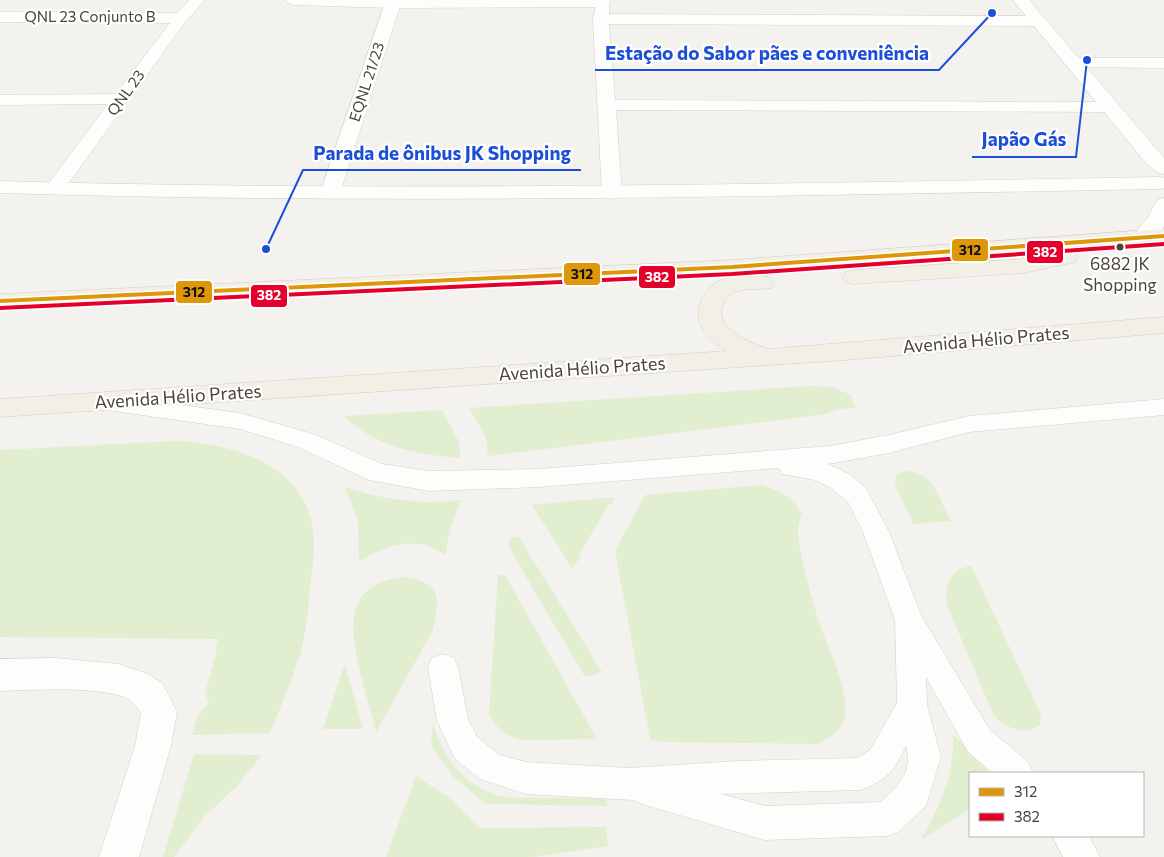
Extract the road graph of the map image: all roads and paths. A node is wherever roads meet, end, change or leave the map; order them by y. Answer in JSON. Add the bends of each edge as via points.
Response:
{"nodes":[{"id":1,"x":197,"y":0,"type":"edge"},
{"id":2,"x":293,"y":0,"type":"edge"},
{"id":3,"x":1021,"y":0,"type":"edge"},
{"id":4,"x":393,"y":1,"type":"edge"},
{"id":5,"x":602,"y":7,"type":"edge"},
{"id":6,"x":0,"y":17,"type":"edge"},
{"id":7,"x":181,"y":18,"type":"junction"},
{"id":8,"x":1038,"y":21,"type":"junction"},
{"id":9,"x":1074,"y":62,"type":"junction"},
{"id":10,"x":1164,"y":63,"type":"edge"},
{"id":11,"x":122,"y":99,"type":"junction"},
{"id":12,"x":0,"y":100,"type":"edge"},
{"id":13,"x":606,"y":105,"type":"junction"},
{"id":14,"x":1109,"y":107,"type":"junction"},
{"id":15,"x":1160,"y":177,"type":"edge"},
{"id":16,"x":0,"y":187,"type":"edge"},
{"id":17,"x":56,"y":187,"type":"junction"},
{"id":18,"x":330,"y":193,"type":"junction"},
{"id":19,"x":612,"y":193,"type":"junction"},
{"id":20,"x":1164,"y":204,"type":"edge"},
{"id":21,"x":1157,"y":237,"type":"edge"},
{"id":22,"x":0,"y":301,"type":"edge"},
{"id":23,"x":1164,"y":325,"type":"edge"},
{"id":24,"x":767,"y":357,"type":"junction"},
{"id":25,"x":104,"y":402,"type":"junction"},
{"id":26,"x":1164,"y":407,"type":"edge"},
{"id":27,"x":0,"y":408,"type":"edge"},
{"id":28,"x":742,"y":461,"type":"junction"},
{"id":29,"x":909,"y":620,"type":"junction"},
{"id":30,"x":443,"y":667,"type":"dead end"},
{"id":31,"x":0,"y":675,"type":"edge"},
{"id":32,"x":912,"y":705,"type":"junction"},
{"id":33,"x":1016,"y":772,"type":"edge"},
{"id":34,"x":629,"y":784,"type":"junction"},
{"id":35,"x":1070,"y":837,"type":"edge"},
{"id":36,"x":119,"y":857,"type":"edge"},
{"id":37,"x":1083,"y":857,"type":"edge"}],
"edges":[{"from":1,"to":7,"type":"street","name":"QNL 23"},
{"from":2,"to":4,"type":"street"},
{"from":3,"to":8,"type":"street"},
{"from":4,"to":5,"type":"street"},
{"from":4,"to":18,"type":"street","name":"EQNL 21/23"},
{"from":5,"to":8,"type":"street"},
{"from":5,"to":13,"type":"street"},
{"from":6,"to":7,"type":"street","name":"QNL 23 Conjunto B"},
{"from":7,"to":11,"type":"street","name":"QNL 23"},
{"from":8,"to":9,"type":"street"},
{"from":9,"to":10,"type":"street"},
{"from":9,"to":14,"type":"street"},
{"from":11,"to":12,"type":"street"},
{"from":11,"to":17,"type":"street","name":"QNL 23"},
{"from":13,"to":14,"type":"street"},
{"from":13,"to":19,"type":"street"},
{"from":14,"to":15,"type":"street"},
{"from":15,"to":19,"type":"street"},
{"from":16,"to":17,"type":"street"},
{"from":17,"to":18,"type":"street","via":[[165,192]]},
{"from":18,"to":19,"type":"street"},
{"from":20,"to":21,"type":"street","via":[[1158,219]]},
{"from":21,"to":22,"type":"main road","via":[[732,266]]},
{"from":21,"to":24,"type":"main road","via":[[1024,266],[727,285],[712,300],[709,309],[715,329],[736,346]]},
{"from":23,"to":24,"type":"main road","name":"Avenida Hélio Prates"},
{"from":24,"to":25,"type":"main road","name":"Avenida Hélio Prates"},
{"from":25,"to":27,"type":"main road","name":"Avenida Hélio Prates"},
{"from":25,"to":28,"type":"lane","via":[[240,421],[307,441],[378,473],[429,481],[539,478]]},
{"from":26,"to":28,"type":"lane","via":[[969,424],[830,455]]},
{"from":28,"to":29,"type":"lane","via":[[820,471],[840,480],[857,495],[876,532]]},
{"from":29,"to":32,"type":"lane"},
{"from":29,"to":33,"type":"lane","via":[[979,741]]},
{"from":30,"to":34,"type":"lane","via":[[453,721],[466,748],[492,768],[526,778]]},
{"from":31,"to":36,"type":"street","via":[[51,674],[125,680],[147,692],[159,712],[153,746]]},
{"from":32,"to":34,"type":"lane","via":[[881,761],[861,774]]},
{"from":32,"to":34,"type":"lane","via":[[925,757],[914,794],[888,819],[765,823]]},
{"from":35,"to":37,"type":"lane"}]}
